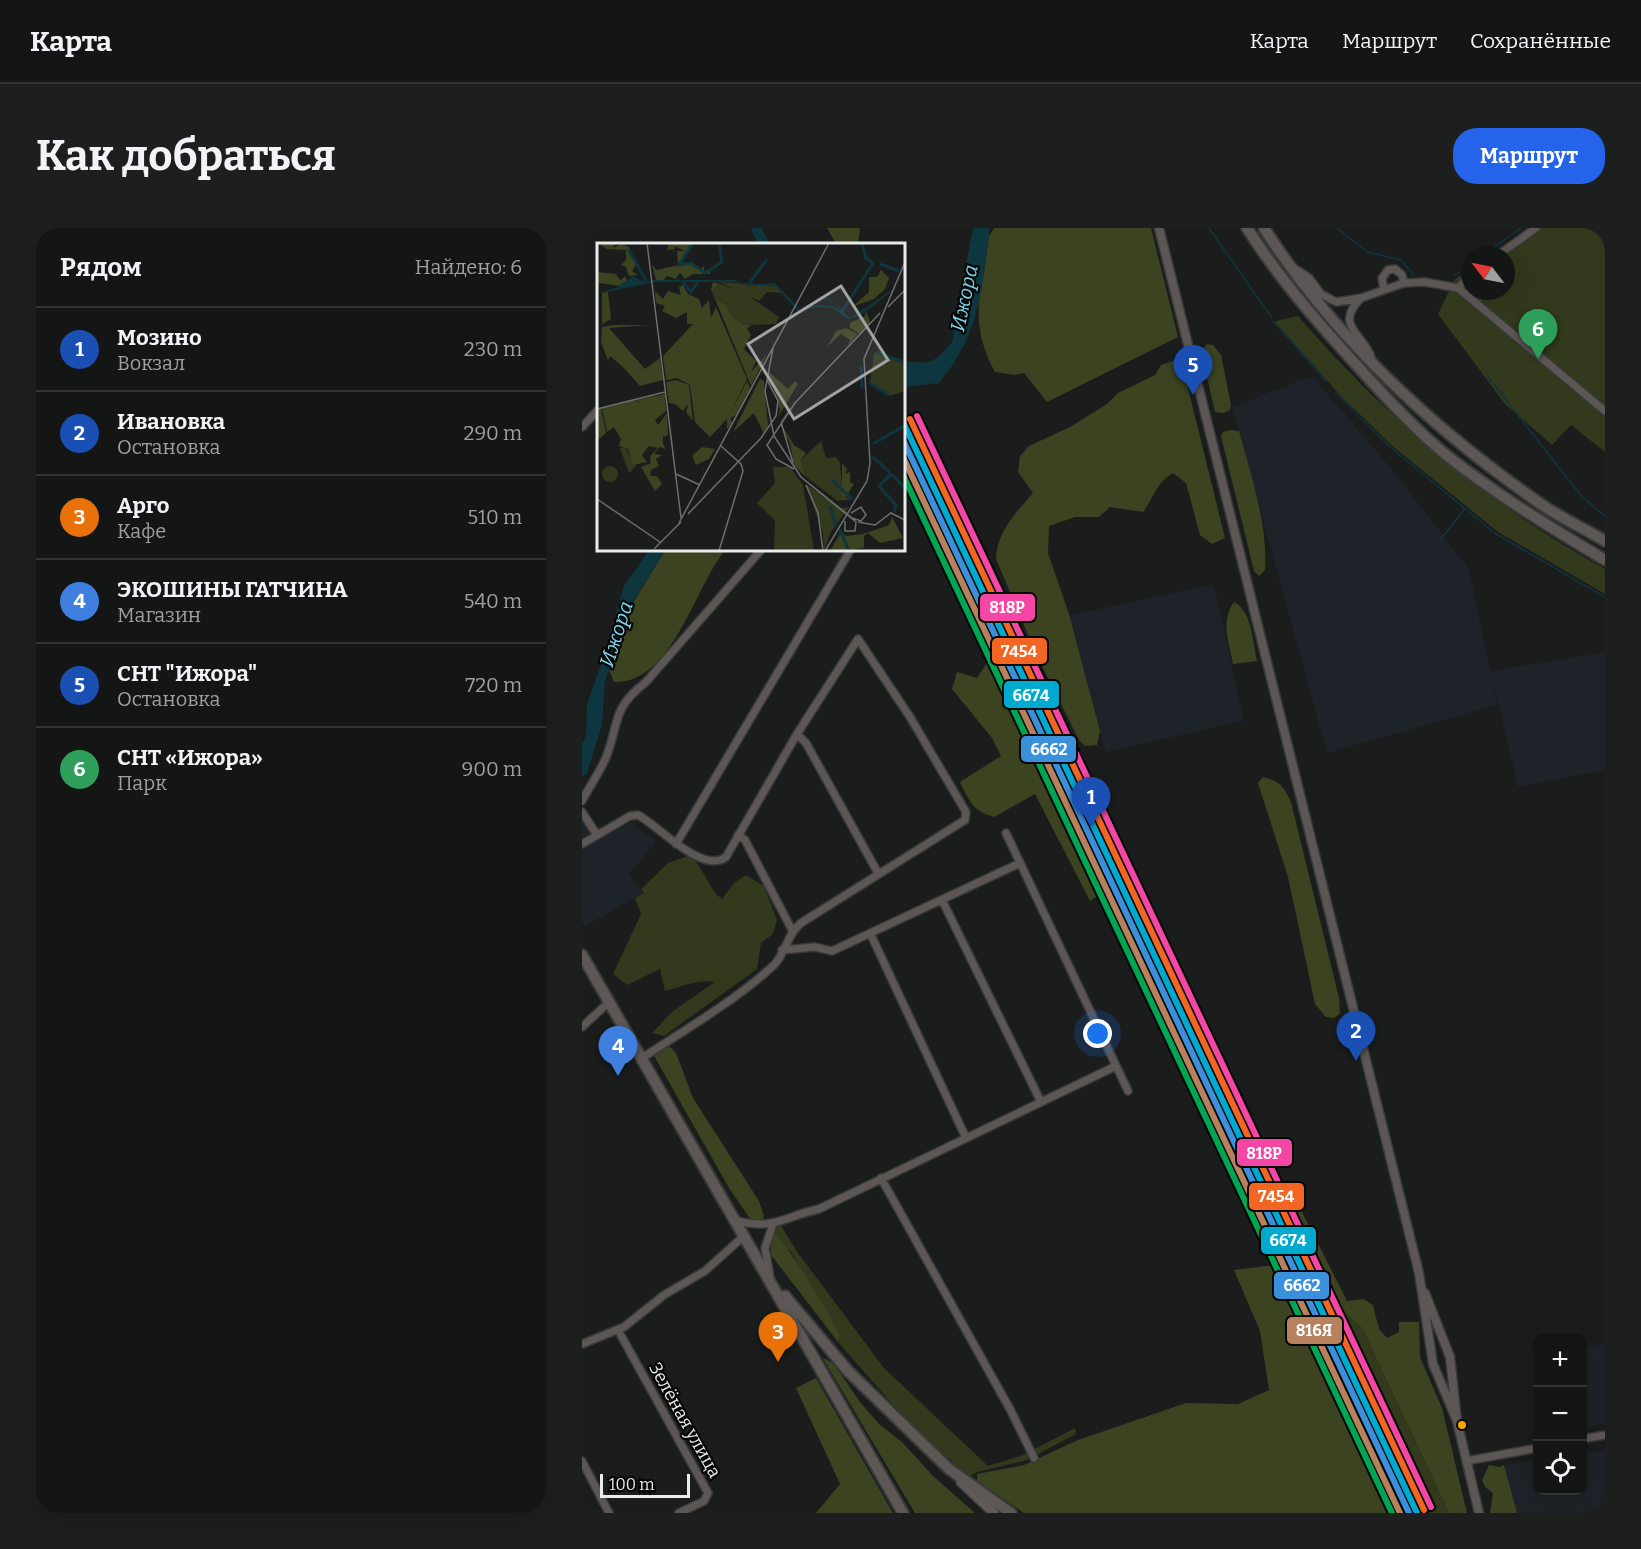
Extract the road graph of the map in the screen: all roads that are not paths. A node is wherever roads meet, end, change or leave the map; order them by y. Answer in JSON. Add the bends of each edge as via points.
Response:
{"nodes":[{"id":1,"x":1159,"y":228,"type":"edge"},
{"id":2,"x":1247,"y":228,"type":"edge"},
{"id":3,"x":1264,"y":228,"type":"edge"},
{"id":4,"x":1536,"y":228,"type":"edge"},
{"id":5,"x":1511,"y":246,"type":"edge"},
{"id":6,"x":1289,"y":265,"type":"junction"},
{"id":7,"x":1404,"y":283,"type":"junction"},
{"id":8,"x":1461,"y":285,"type":"edge"},
{"id":9,"x":1458,"y":288,"type":"junction"},
{"id":10,"x":1384,"y":290,"type":"junction"},
{"id":11,"x":1361,"y":298,"type":"junction"},
{"id":12,"x":1372,"y":362,"type":"junction"},
{"id":13,"x":597,"y":411,"type":"edge"},
{"id":14,"x":1605,"y":411,"type":"edge"},
{"id":15,"x":582,"y":427,"type":"edge"},
{"id":16,"x":1605,"y":541,"type":"edge"},
{"id":17,"x":761,"y":550,"type":"edge"},
{"id":18,"x":850,"y":550,"type":"edge"},
{"id":19,"x":1605,"y":560,"type":"edge"},
{"id":20,"x":797,"y":734,"type":"junction"},
{"id":21,"x":582,"y":801,"type":"edge"},
{"id":22,"x":582,"y":812,"type":"edge"},
{"id":23,"x":1006,"y":833,"type":"dead end"},
{"id":24,"x":597,"y":835,"type":"junction"},
{"id":25,"x":738,"y":835,"type":"junction"},
{"id":26,"x":582,"y":844,"type":"edge"},
{"id":27,"x":676,"y":844,"type":"junction"},
{"id":28,"x":1020,"y":863,"type":"junction"},
{"id":29,"x":878,"y":873,"type":"junction"},
{"id":30,"x":942,"y":900,"type":"junction"},
{"id":31,"x":792,"y":930,"type":"junction"},
{"id":32,"x":871,"y":935,"type":"junction"},
{"id":33,"x":782,"y":950,"type":"junction"},
{"id":34,"x":582,"y":955,"type":"edge"},
{"id":35,"x":609,"y":1002,"type":"junction"},
{"id":36,"x":582,"y":1027,"type":"edge"},
{"id":37,"x":642,"y":1058,"type":"junction"},
{"id":38,"x":1116,"y":1066,"type":"junction"},
{"id":39,"x":1128,"y":1091,"type":"dead end"},
{"id":40,"x":1041,"y":1102,"type":"junction"},
{"id":41,"x":966,"y":1138,"type":"junction"},
{"id":42,"x":881,"y":1178,"type":"junction"},
{"id":43,"x":737,"y":1221,"type":"junction"},
{"id":44,"x":773,"y":1224,"type":"junction"},
{"id":45,"x":745,"y":1234,"type":"junction"},
{"id":46,"x":771,"y":1280,"type":"junction"},
{"id":47,"x":1421,"y":1282,"type":"junction"},
{"id":48,"x":618,"y":1330,"type":"junction"},
{"id":49,"x":582,"y":1344,"type":"edge"},
{"id":50,"x":1446,"y":1344,"type":"junction"},
{"id":51,"x":1430,"y":1349,"type":"junction"},
{"id":52,"x":1454,"y":1376,"type":"junction"},
{"id":53,"x":1438,"y":1378,"type":"junction"},
{"id":54,"x":1457,"y":1421,"type":"junction"},
{"id":55,"x":1605,"y":1435,"type":"edge"},
{"id":56,"x":1587,"y":1438,"type":"edge"},
{"id":57,"x":1533,"y":1449,"type":"edge"},
{"id":58,"x":1034,"y":1458,"type":"dead end"},
{"id":59,"x":582,"y":1461,"type":"edge"},
{"id":60,"x":1466,"y":1461,"type":"junction"},
{"id":61,"x":949,"y":1469,"type":"junction"},
{"id":62,"x":609,"y":1513,"type":"edge"},
{"id":63,"x":679,"y":1513,"type":"edge"},
{"id":64,"x":903,"y":1513,"type":"edge"},
{"id":65,"x":994,"y":1513,"type":"edge"},
{"id":66,"x":1011,"y":1513,"type":"edge"},
{"id":67,"x":1479,"y":1513,"type":"edge"}],
"edges":[{"from":1,"to":47,"type":"street"},
{"from":2,"to":19,"type":"highway","via":[[1278,274],[1327,333],[1444,453],[1533,516]]},
{"from":3,"to":6,"type":"highway"},
{"from":4,"to":5,"type":"street"},
{"from":6,"to":11,"type":"street","via":[[1332,301],[1342,303]]},
{"from":6,"to":12,"type":"highway","via":[[1336,325]]},
{"from":7,"to":9,"type":"street"},
{"from":7,"to":10,"type":"street"},
{"from":7,"to":10,"type":"street","via":[[1399,272],[1388,270],[1382,278]]},
{"from":8,"to":9,"type":"street"},
{"from":9,"to":14,"type":"street"},
{"from":10,"to":11,"type":"street"},
{"from":11,"to":12,"type":"street","via":[[1350,312],[1349,322],[1368,349]]},
{"from":12,"to":16,"type":"highway","via":[[1454,440],[1540,503]]},
{"from":13,"to":15,"type":"street"},
{"from":17,"to":21,"type":"street","via":[[646,682],[625,700],[607,754]]},
{"from":18,"to":27,"type":"street"},
{"from":20,"to":25,"type":"street"},
{"from":20,"to":29,"type":"street","via":[[806,743]]},
{"from":20,"to":29,"type":"street","via":[[858,639],[966,812],[965,820]]},
{"from":22,"to":24,"type":"street"},
{"from":23,"to":28,"type":"street"},
{"from":24,"to":26,"type":"street"},
{"from":24,"to":27,"type":"street","via":[[638,815]]},
{"from":25,"to":27,"type":"street","via":[[720,862],[711,862]]},
{"from":25,"to":31,"type":"street","via":[[745,840]]},
{"from":28,"to":30,"type":"street"},
{"from":28,"to":38,"type":"street"},
{"from":29,"to":31,"type":"street"},
{"from":30,"to":32,"type":"street"},
{"from":30,"to":40,"type":"street"},
{"from":31,"to":33,"type":"street"},
{"from":32,"to":33,"type":"street","via":[[832,951],[814,947]]},
{"from":32,"to":41,"type":"street"},
{"from":33,"to":37,"type":"street","via":[[776,963],[750,984]]},
{"from":34,"to":35,"type":"main road"},
{"from":35,"to":36,"type":"street"},
{"from":35,"to":37,"type":"main road"},
{"from":37,"to":43,"type":"main road"},
{"from":38,"to":39,"type":"street"},
{"from":38,"to":40,"type":"street"},
{"from":40,"to":41,"type":"street"},
{"from":41,"to":42,"type":"street"},
{"from":42,"to":44,"type":"street","via":[[819,1209]]},
{"from":42,"to":58,"type":"street"},
{"from":43,"to":44,"type":"street"},
{"from":43,"to":45,"type":"main road"},
{"from":44,"to":46,"type":"street","via":[[765,1248]]},
{"from":45,"to":46,"type":"main road"},
{"from":45,"to":48,"type":"street","via":[[705,1271],[664,1295]]},
{"from":46,"to":61,"type":"main road","via":[[848,1371]]},
{"from":46,"to":64,"type":"main road"},
{"from":47,"to":50,"type":"street"},
{"from":47,"to":51,"type":"street"},
{"from":48,"to":49,"type":"street"},
{"from":48,"to":63,"type":"street","name":"Зелёная улица","via":[[708,1493],[704,1501]]},
{"from":50,"to":51,"type":"street","via":[[1437,1342]]},
{"from":50,"to":52,"type":"street"},
{"from":51,"to":53,"type":"street"},
{"from":52,"to":53,"type":"street","via":[[1447,1381]]},
{"from":52,"to":54,"type":"street"},
{"from":53,"to":54,"type":"street"},
{"from":54,"to":60,"type":"street"},
{"from":55,"to":56,"type":"street"},
{"from":57,"to":60,"type":"street"},
{"from":59,"to":62,"type":"street"},
{"from":60,"to":67,"type":"street"},
{"from":61,"to":65,"type":"main road"},
{"from":61,"to":66,"type":"main road"}]}
